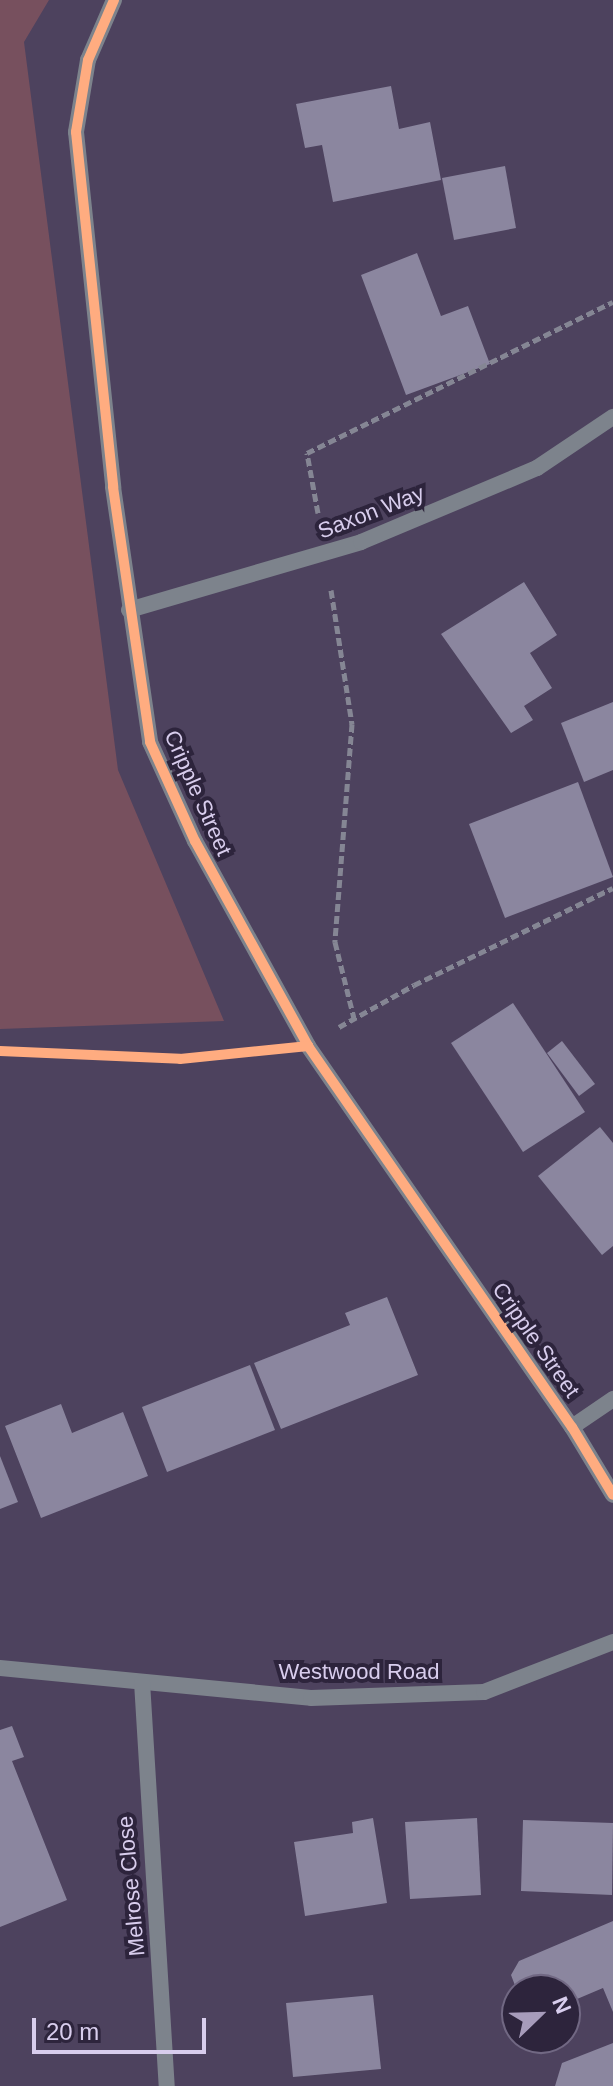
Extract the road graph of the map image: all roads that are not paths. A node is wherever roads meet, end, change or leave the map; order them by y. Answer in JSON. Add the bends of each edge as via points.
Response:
{"nodes":[{"id":1,"x":114,"y":0,"type":"edge"},
{"id":2,"x":613,"y":417,"type":"edge"},
{"id":3,"x":129,"y":610,"type":"junction"},
{"id":4,"x":613,"y":1399,"type":"edge"},
{"id":5,"x":572,"y":1427,"type":"junction"},
{"id":6,"x":613,"y":1495,"type":"edge"},
{"id":7,"x":613,"y":1642,"type":"edge"},
{"id":8,"x":0,"y":1668,"type":"edge"},
{"id":9,"x":142,"y":1682,"type":"junction"},
{"id":10,"x":167,"y":2086,"type":"edge"}],
"edges":[{"from":1,"to":3,"type":"street","name":"Cripple Street","via":[[88,60],[76,132]]},
{"from":2,"to":3,"type":"street","name":"Saxon Way","via":[[537,468],[325,553]]},
{"from":3,"to":5,"type":"street","name":"Cripple Street","via":[[150,742],[195,841],[308,1046]]},
{"from":4,"to":5,"type":"street"},
{"from":5,"to":6,"type":"street","name":"Cripple Street"},
{"from":7,"to":9,"type":"street","name":"Westwood Road","via":[[573,1662],[484,1692],[311,1698]]},
{"from":8,"to":9,"type":"street","name":"Westwood Road"},
{"from":9,"to":10,"type":"street","name":"Melrose Close"}]}
